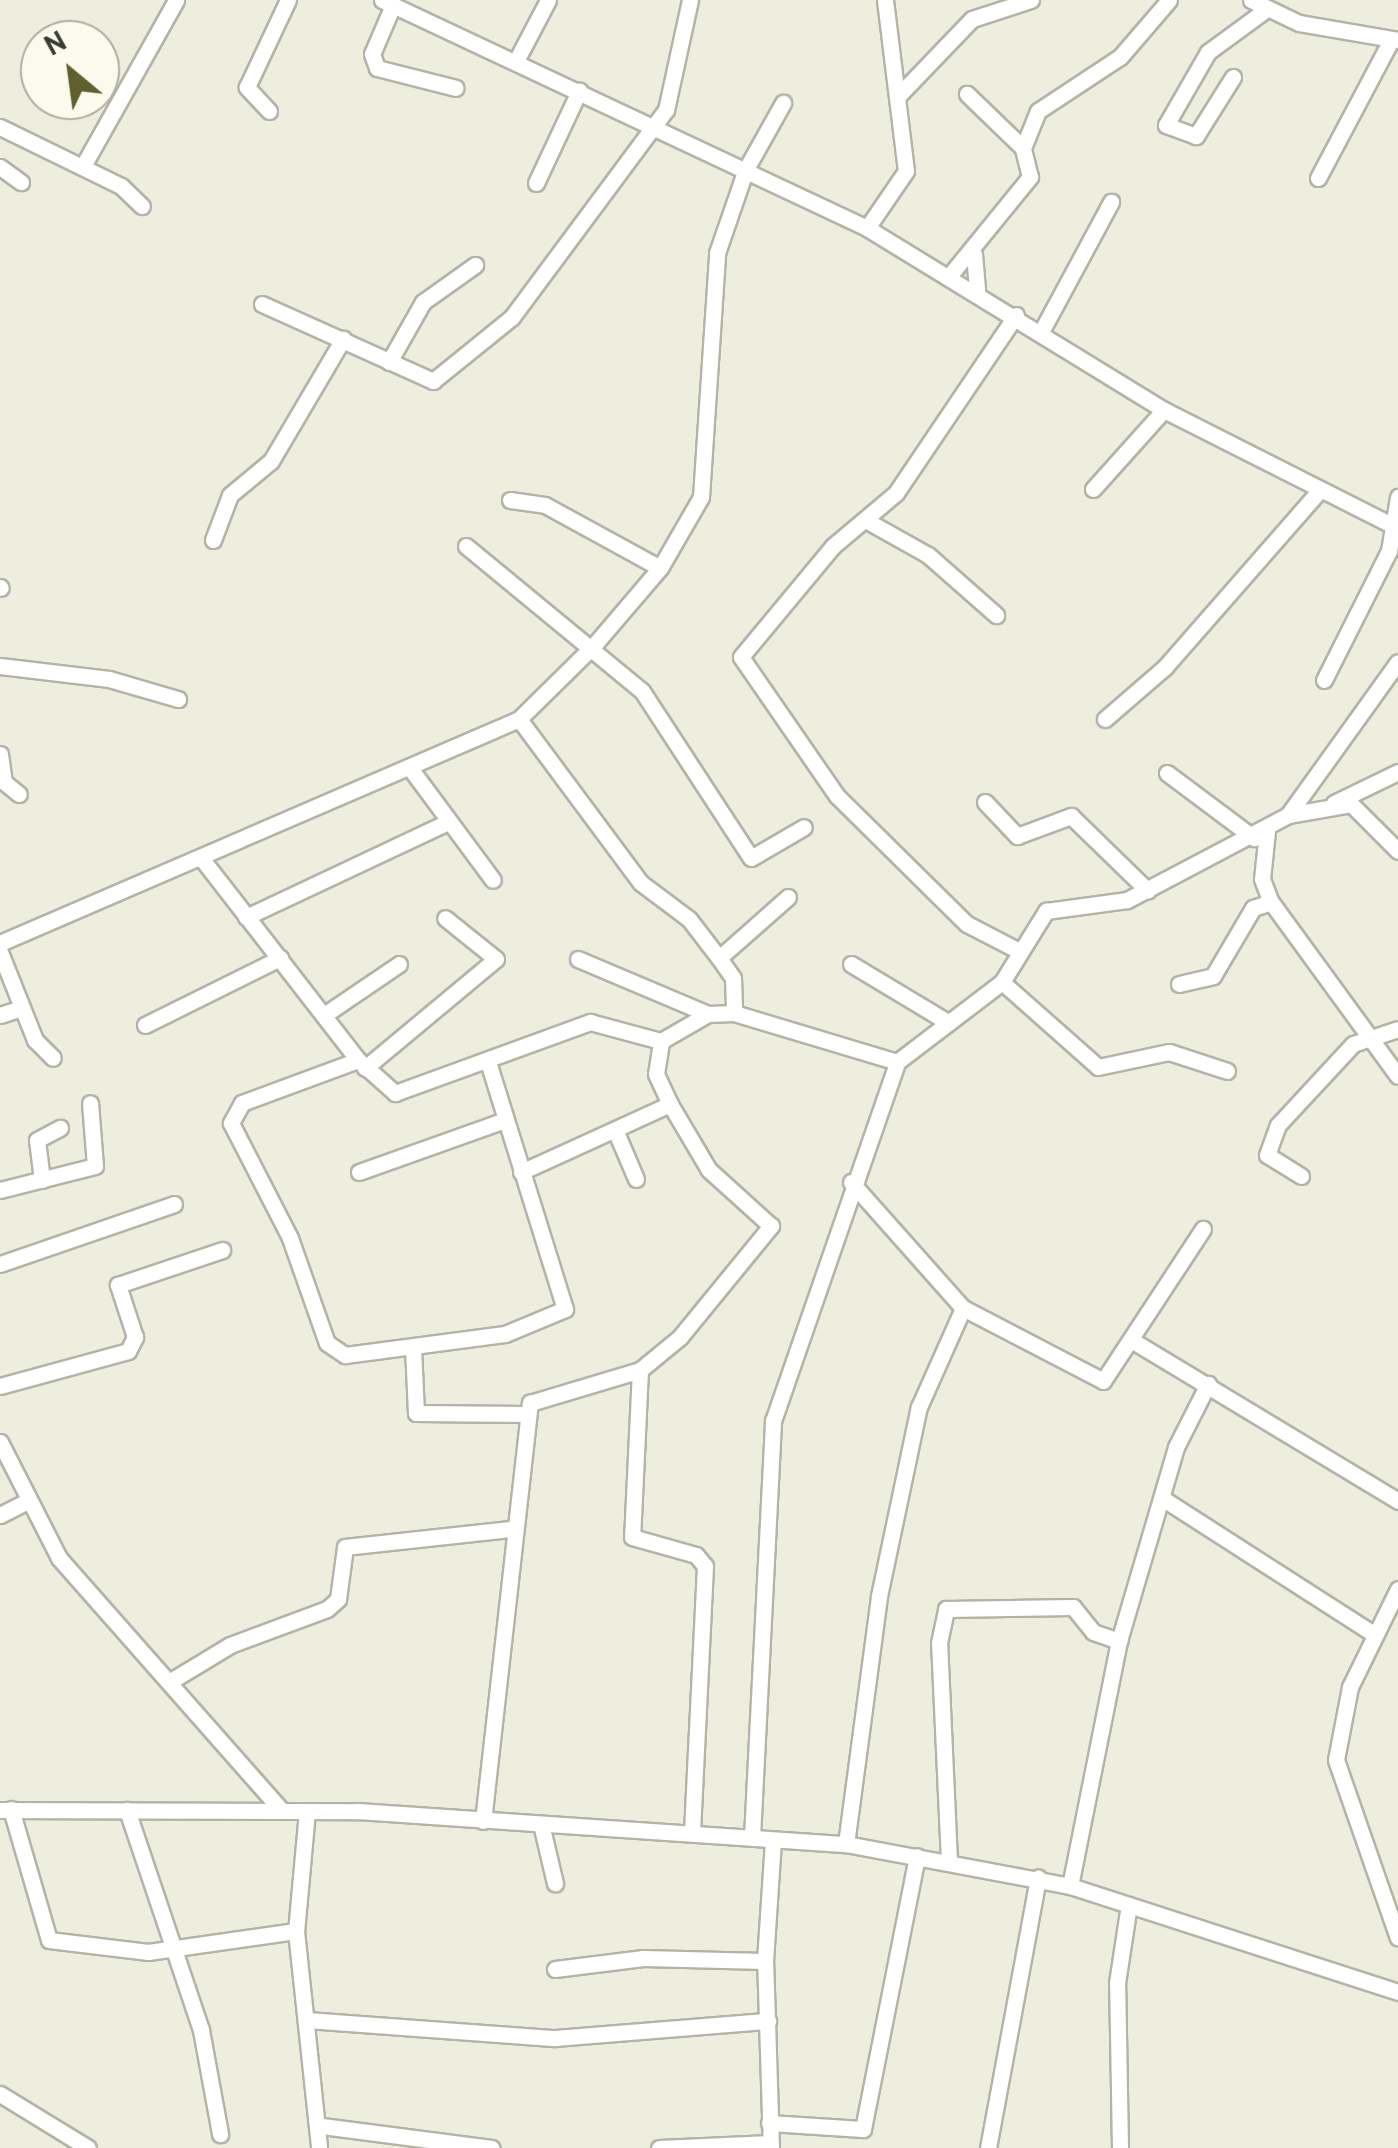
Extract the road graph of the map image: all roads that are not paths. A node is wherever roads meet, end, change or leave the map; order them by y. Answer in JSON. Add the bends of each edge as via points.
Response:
{"nodes":[{"id":1,"x":176,"y":0,"type":"edge"},
{"id":2,"x":288,"y":0,"type":"edge"},
{"id":3,"x":548,"y":0,"type":"edge"},
{"id":4,"x":690,"y":0,"type":"edge"},
{"id":5,"x":885,"y":0,"type":"edge"},
{"id":6,"x":1031,"y":0,"type":"edge"},
{"id":7,"x":1170,"y":0,"type":"edge"},
{"id":8,"x":387,"y":2,"type":"edge"},
{"id":9,"x":1257,"y":6,"type":"edge"},
{"id":10,"x":1395,"y":40,"type":"edge"},
{"id":11,"x":516,"y":61,"type":"junction"},
{"id":12,"x":1232,"y":77,"type":"dead end"},
{"id":13,"x":456,"y":88,"type":"dead end"},
{"id":14,"x":580,"y":90,"type":"junction"},
{"id":15,"x":968,"y":94,"type":"dead end"},
{"id":16,"x":899,"y":96,"type":"junction"},
{"id":17,"x":783,"y":103,"type":"dead end"},
{"id":18,"x":269,"y":110,"type":"dead end"},
{"id":19,"x":0,"y":127,"type":"edge"},
{"id":20,"x":652,"y":128,"type":"junction"},
{"id":21,"x":1023,"y":148,"type":"junction"},
{"id":22,"x":84,"y":166,"type":"junction"},
{"id":23,"x":0,"y":167,"type":"edge"},
{"id":24,"x":746,"y":169,"type":"junction"},
{"id":25,"x":1318,"y":178,"type":"dead end"},
{"id":26,"x":21,"y":182,"type":"dead end"},
{"id":27,"x":536,"y":183,"type":"dead end"},
{"id":28,"x":1110,"y":202,"type":"dead end"},
{"id":29,"x":142,"y":206,"type":"dead end"},
{"id":30,"x":867,"y":228,"type":"junction"},
{"id":31,"x":974,"y":254,"type":"junction"},
{"id":32,"x":475,"y":265,"type":"dead end"},
{"id":33,"x":950,"y":274,"type":"junction"},
{"id":34,"x":977,"y":290,"type":"junction"},
{"id":35,"x":262,"y":304,"type":"dead end"},
{"id":36,"x":1016,"y":315,"type":"junction"},
{"id":37,"x":1040,"y":332,"type":"junction"},
{"id":38,"x":343,"y":339,"type":"junction"},
{"id":39,"x":389,"y":362,"type":"junction"},
{"id":40,"x":1164,"y":410,"type":"junction"},
{"id":41,"x":1092,"y":489,"type":"dead end"},
{"id":42,"x":1320,"y":490,"type":"junction"},
{"id":43,"x":1398,"y":497,"type":"edge"},
{"id":44,"x":510,"y":500,"type":"dead end"},
{"id":45,"x":868,"y":522,"type":"junction"},
{"id":46,"x":1398,"y":528,"type":"edge"},
{"id":47,"x":213,"y":540,"type":"dead end"},
{"id":48,"x":466,"y":546,"type":"dead end"},
{"id":49,"x":660,"y":568,"type":"junction"},
{"id":50,"x":996,"y":615,"type":"dead end"},
{"id":51,"x":595,"y":644,"type":"junction"},
{"id":52,"x":1398,"y":662,"type":"edge"},
{"id":53,"x":0,"y":666,"type":"edge"},
{"id":54,"x":1324,"y":680,"type":"dead end"},
{"id":55,"x":178,"y":699,"type":"dead end"},
{"id":56,"x":519,"y":719,"type":"junction"},
{"id":57,"x":1105,"y":719,"type":"dead end"},
{"id":58,"x":0,"y":754,"type":"edge"},
{"id":59,"x":413,"y":772,"type":"junction"},
{"id":60,"x":1398,"y":772,"type":"edge"},
{"id":61,"x":1166,"y":773,"type":"dead end"},
{"id":62,"x":19,"y":794,"type":"dead end"},
{"id":63,"x":985,"y":802,"type":"dead end"},
{"id":64,"x":1334,"y":803,"type":"junction"},
{"id":65,"x":1288,"y":815,"type":"junction"},
{"id":66,"x":446,"y":823,"type":"junction"},
{"id":67,"x":804,"y":827,"type":"dead end"},
{"id":68,"x":1261,"y":835,"type":"junction"},
{"id":69,"x":1398,"y":850,"type":"edge"},
{"id":70,"x":202,"y":859,"type":"junction"},
{"id":71,"x":493,"y":880,"type":"dead end"},
{"id":72,"x":1148,"y":891,"type":"junction"},
{"id":73,"x":788,"y":897,"type":"dead end"},
{"id":74,"x":1271,"y":902,"type":"junction"},
{"id":75,"x":246,"y":917,"type":"junction"},
{"id":76,"x":445,"y":918,"type":"dead end"},
{"id":77,"x":0,"y":943,"type":"edge"},
{"id":78,"x":1019,"y":951,"type":"junction"},
{"id":79,"x":0,"y":952,"type":"edge"},
{"id":80,"x":280,"y":958,"type":"junction"},
{"id":81,"x":719,"y":958,"type":"junction"},
{"id":82,"x":578,"y":959,"type":"dead end"},
{"id":83,"x":399,"y":964,"type":"dead end"},
{"id":84,"x":851,"y":964,"type":"dead end"},
{"id":85,"x":1002,"y":982,"type":"junction"},
{"id":86,"x":1179,"y":984,"type":"dead end"},
{"id":87,"x":22,"y":1008,"type":"junction"},
{"id":88,"x":327,"y":1013,"type":"junction"},
{"id":89,"x":734,"y":1013,"type":"junction"},
{"id":90,"x":708,"y":1014,"type":"junction"},
{"id":91,"x":0,"y":1016,"type":"edge"},
{"id":92,"x":949,"y":1023,"type":"junction"},
{"id":93,"x":145,"y":1025,"type":"dead end"},
{"id":94,"x":1398,"y":1029,"type":"edge"},
{"id":95,"x":1368,"y":1034,"type":"junction"},
{"id":96,"x":661,"y":1041,"type":"junction"},
{"id":97,"x":53,"y":1058,"type":"dead end"},
{"id":98,"x":488,"y":1062,"type":"junction"},
{"id":99,"x":897,"y":1062,"type":"junction"},
{"id":100,"x":362,"y":1064,"type":"junction"},
{"id":101,"x":1226,"y":1071,"type":"dead end"},
{"id":102,"x":1398,"y":1076,"type":"edge"},
{"id":103,"x":90,"y":1103,"type":"dead end"},
{"id":104,"x":670,"y":1104,"type":"junction"},
{"id":105,"x":504,"y":1120,"type":"junction"},
{"id":106,"x":60,"y":1128,"type":"dead end"},
{"id":107,"x":616,"y":1132,"type":"junction"},
{"id":108,"x":359,"y":1172,"type":"dead end"},
{"id":109,"x":521,"y":1172,"type":"junction"},
{"id":110,"x":1301,"y":1176,"type":"dead end"},
{"id":111,"x":636,"y":1178,"type":"dead end"},
{"id":112,"x":42,"y":1180,"type":"junction"},
{"id":113,"x":851,"y":1182,"type":"junction"},
{"id":114,"x":0,"y":1190,"type":"edge"},
{"id":115,"x":174,"y":1204,"type":"dead end"},
{"id":116,"x":1203,"y":1229,"type":"dead end"},
{"id":117,"x":222,"y":1250,"type":"dead end"},
{"id":118,"x":0,"y":1264,"type":"edge"},
{"id":119,"x":963,"y":1308,"type":"junction"},
{"id":120,"x":1134,"y":1341,"type":"junction"},
{"id":121,"x":412,"y":1347,"type":"junction"},
{"id":122,"x":640,"y":1370,"type":"junction"},
{"id":123,"x":1208,"y":1384,"type":"junction"},
{"id":124,"x":0,"y":1386,"type":"edge"},
{"id":125,"x":526,"y":1414,"type":"junction"},
{"id":126,"x":0,"y":1442,"type":"edge"},
{"id":127,"x":4,"y":1463,"type":"edge"},
{"id":128,"x":1164,"y":1500,"type":"junction"},
{"id":129,"x":1398,"y":1501,"type":"edge"},
{"id":130,"x":24,"y":1503,"type":"junction"},
{"id":131,"x":0,"y":1515,"type":"edge"},
{"id":132,"x":512,"y":1528,"type":"junction"},
{"id":133,"x":1398,"y":1589,"type":"edge"},
{"id":134,"x":1390,"y":1620,"type":"edge"},
{"id":135,"x":1374,"y":1634,"type":"junction"},
{"id":136,"x":1120,"y":1641,"type":"junction"},
{"id":137,"x":168,"y":1682,"type":"junction"},
{"id":138,"x":6,"y":1809,"type":"edge"},
{"id":139,"x":126,"y":1810,"type":"junction"},
{"id":140,"x":282,"y":1811,"type":"junction"},
{"id":141,"x":307,"y":1811,"type":"junction"},
{"id":142,"x":483,"y":1821,"type":"junction"},
{"id":143,"x":540,"y":1824,"type":"junction"},
{"id":144,"x":692,"y":1832,"type":"junction"},
{"id":145,"x":752,"y":1837,"type":"junction"},
{"id":146,"x":772,"y":1840,"type":"junction"},
{"id":147,"x":846,"y":1844,"type":"junction"},
{"id":148,"x":918,"y":1856,"type":"junction"},
{"id":149,"x":949,"y":1861,"type":"junction"},
{"id":150,"x":1038,"y":1878,"type":"junction"},
{"id":151,"x":555,"y":1883,"type":"dead end"},
{"id":152,"x":1070,"y":1886,"type":"junction"},
{"id":153,"x":1129,"y":1905,"type":"junction"},
{"id":154,"x":296,"y":1931,"type":"junction"},
{"id":155,"x":1398,"y":1938,"type":"edge"},
{"id":156,"x":167,"y":1950,"type":"junction"},
{"id":157,"x":765,"y":1961,"type":"junction"},
{"id":158,"x":554,"y":1969,"type":"dead end"},
{"id":159,"x":1398,"y":1992,"type":"edge"},
{"id":160,"x":307,"y":2020,"type":"junction"},
{"id":161,"x":768,"y":2021,"type":"junction"},
{"id":162,"x":0,"y":2094,"type":"edge"},
{"id":163,"x":769,"y":2123,"type":"junction"},
{"id":164,"x":322,"y":2126,"type":"junction"},
{"id":165,"x":220,"y":2134,"type":"dead end"},
{"id":166,"x":770,"y":2146,"type":"edge"},
{"id":167,"x":88,"y":2148,"type":"edge"},
{"id":168,"x":319,"y":2148,"type":"edge"},
{"id":169,"x":492,"y":2148,"type":"edge"},
{"id":170,"x":659,"y":2148,"type":"edge"},
{"id":171,"x":988,"y":2148,"type":"edge"},
{"id":172,"x":1120,"y":2148,"type":"edge"}],
"edges":[{"from":1,"to":22,"type":"street"},
{"from":2,"to":18,"type":"street","via":[[247,88]]},
{"from":3,"to":11,"type":"street"},
{"from":4,"to":20,"type":"street","via":[[666,110]]},
{"from":5,"to":16,"type":"street"},
{"from":6,"to":16,"type":"street","via":[[972,19]]},
{"from":7,"to":21,"type":"street","via":[[1120,57],[1038,112]]},
{"from":8,"to":11,"type":"street"},
{"from":8,"to":13,"type":"street","via":[[372,54],[377,68]]},
{"from":9,"to":10,"type":"street"},
{"from":9,"to":12,"type":"street","via":[[1208,52],[1166,126],[1196,136]]},
{"from":10,"to":25,"type":"street"},
{"from":11,"to":14,"type":"street"},
{"from":14,"to":20,"type":"street"},
{"from":14,"to":27,"type":"street"},
{"from":15,"to":21,"type":"street"},
{"from":16,"to":30,"type":"street","via":[[906,171]]},
{"from":17,"to":24,"type":"street"},
{"from":19,"to":22,"type":"street"},
{"from":20,"to":24,"type":"street"},
{"from":20,"to":39,"type":"street","via":[[506,324],[461,350],[433,381]]},
{"from":21,"to":31,"type":"street","via":[[1030,178]]},
{"from":22,"to":29,"type":"street"},
{"from":23,"to":26,"type":"street"},
{"from":24,"to":30,"type":"street"},
{"from":24,"to":49,"type":"street","via":[[712,285],[707,471]]},
{"from":28,"to":37,"type":"street"},
{"from":30,"to":33,"type":"street"},
{"from":31,"to":33,"type":"street"},
{"from":31,"to":34,"type":"street"},
{"from":32,"to":39,"type":"street","via":[[424,302]]},
{"from":33,"to":34,"type":"street"},
{"from":34,"to":36,"type":"street"},
{"from":35,"to":38,"type":"street"},
{"from":36,"to":37,"type":"street"},
{"from":36,"to":45,"type":"street"},
{"from":37,"to":40,"type":"street"},
{"from":38,"to":39,"type":"street"},
{"from":38,"to":47,"type":"street","via":[[272,461],[230,495]]},
{"from":40,"to":41,"type":"street"},
{"from":40,"to":42,"type":"street"},
{"from":42,"to":46,"type":"street"},
{"from":42,"to":57,"type":"street","via":[[1165,668]]},
{"from":43,"to":46,"type":"street"},
{"from":44,"to":49,"type":"street","via":[[545,506]]},
{"from":45,"to":50,"type":"street","via":[[928,554]]},
{"from":45,"to":78,"type":"street","via":[[833,546],[742,660],[837,796],[967,924]]},
{"from":46,"to":54,"type":"street"},
{"from":48,"to":51,"type":"street"},
{"from":49,"to":51,"type":"street"},
{"from":51,"to":56,"type":"street"},
{"from":51,"to":67,"type":"street","via":[[669,727],[750,858]]},
{"from":52,"to":65,"type":"street"},
{"from":53,"to":55,"type":"street","via":[[109,679]]},
{"from":56,"to":59,"type":"street"},
{"from":56,"to":81,"type":"street","via":[[641,883],[690,919]]},
{"from":58,"to":62,"type":"street","via":[[4,782]]},
{"from":59,"to":66,"type":"street"},
{"from":59,"to":70,"type":"street"},
{"from":60,"to":64,"type":"street"},
{"from":61,"to":68,"type":"street"},
{"from":63,"to":72,"type":"street","via":[[1017,836],[1071,816]]},
{"from":64,"to":65,"type":"street"},
{"from":64,"to":69,"type":"street","via":[[1361,809]]},
{"from":65,"to":68,"type":"street"},
{"from":66,"to":71,"type":"street"},
{"from":66,"to":75,"type":"street"},
{"from":68,"to":72,"type":"street"},
{"from":68,"to":74,"type":"street","via":[[1262,880]]},
{"from":70,"to":75,"type":"street"},
{"from":70,"to":77,"type":"street"},
{"from":72,"to":78,"type":"street","via":[[1046,911]]},
{"from":73,"to":81,"type":"street"},
{"from":74,"to":86,"type":"street","via":[[1250,912],[1214,976]]},
{"from":74,"to":95,"type":"street"},
{"from":75,"to":80,"type":"street"},
{"from":76,"to":100,"type":"street","via":[[495,962]]},
{"from":78,"to":85,"type":"street"},
{"from":79,"to":87,"type":"street"},
{"from":80,"to":88,"type":"street"},
{"from":80,"to":93,"type":"street"},
{"from":81,"to":89,"type":"street","via":[[733,978]]},
{"from":82,"to":90,"type":"street"},
{"from":83,"to":88,"type":"street"},
{"from":84,"to":92,"type":"street"},
{"from":85,"to":92,"type":"street"},
{"from":85,"to":101,"type":"street","via":[[1098,1067],[1169,1052]]},
{"from":87,"to":91,"type":"street"},
{"from":87,"to":97,"type":"street"},
{"from":88,"to":100,"type":"street"},
{"from":89,"to":90,"type":"street"},
{"from":89,"to":99,"type":"street"},
{"from":90,"to":96,"type":"street"},
{"from":92,"to":99,"type":"street"},
{"from":94,"to":95,"type":"street"},
{"from":95,"to":102,"type":"street"},
{"from":95,"to":110,"type":"street","via":[[1317,1078],[1270,1139],[1267,1155]]},
{"from":96,"to":98,"type":"street","via":[[597,1021]]},
{"from":96,"to":104,"type":"street","via":[[656,1074]]},
{"from":98,"to":100,"type":"street","via":[[406,1093],[386,1090]]},
{"from":98,"to":105,"type":"street"},
{"from":99,"to":113,"type":"street"},
{"from":100,"to":121,"type":"street","via":[[242,1104],[231,1123],[290,1238],[332,1350]]},
{"from":103,"to":112,"type":"street","via":[[96,1166]]},
{"from":104,"to":107,"type":"street"},
{"from":104,"to":122,"type":"street","via":[[709,1170],[770,1226],[680,1337]]},
{"from":105,"to":108,"type":"street"},
{"from":105,"to":109,"type":"street"},
{"from":106,"to":112,"type":"street","via":[[37,1140]]},
{"from":107,"to":109,"type":"street"},
{"from":107,"to":111,"type":"street"},
{"from":109,"to":121,"type":"street","via":[[565,1309],[544,1325]]},
{"from":112,"to":114,"type":"street"},
{"from":113,"to":119,"type":"street"},
{"from":113,"to":145,"type":"street","via":[[773,1422]]},
{"from":115,"to":118,"type":"street"},
{"from":116,"to":120,"type":"street"},
{"from":117,"to":124,"type":"street","via":[[118,1285],[136,1337],[128,1351]]},
{"from":119,"to":120,"type":"street","via":[[1094,1380],[1110,1376]]},
{"from":119,"to":147,"type":"street","via":[[919,1406],[879,1596]]},
{"from":120,"to":123,"type":"street"},
{"from":121,"to":125,"type":"street","via":[[416,1413]]},
{"from":122,"to":125,"type":"street","via":[[544,1394]]},
{"from":122,"to":144,"type":"street","via":[[632,1537],[696,1555],[705,1566]]},
{"from":123,"to":128,"type":"street","via":[[1176,1447]]},
{"from":123,"to":129,"type":"street"},
{"from":125,"to":132,"type":"street"},
{"from":126,"to":127,"type":"street"},
{"from":127,"to":130,"type":"street"},
{"from":128,"to":135,"type":"street"},
{"from":128,"to":136,"type":"street"},
{"from":130,"to":131,"type":"street"},
{"from":130,"to":137,"type":"street","via":[[59,1558]]},
{"from":132,"to":137,"type":"street","via":[[345,1546],[338,1599],[327,1609],[230,1645]]},
{"from":132,"to":142,"type":"street"},
{"from":133,"to":134,"type":"street"},
{"from":134,"to":135,"type":"street"},
{"from":135,"to":155,"type":"street","via":[[1350,1687],[1336,1760]]},
{"from":136,"to":149,"type":"street","via":[[1093,1632],[1073,1607],[946,1609],[939,1643]]},
{"from":136,"to":152,"type":"street"},
{"from":137,"to":140,"type":"street"},
{"from":138,"to":139,"type":"street"},
{"from":138,"to":156,"type":"street","via":[[44,1937]]},
{"from":139,"to":140,"type":"street"},
{"from":139,"to":156,"type":"street"},
{"from":140,"to":141,"type":"street"},
{"from":141,"to":142,"type":"street"},
{"from":141,"to":154,"type":"street"},
{"from":142,"to":143,"type":"street"},
{"from":143,"to":144,"type":"street"},
{"from":143,"to":151,"type":"street"},
{"from":144,"to":145,"type":"street"},
{"from":145,"to":146,"type":"street"},
{"from":146,"to":147,"type":"street"},
{"from":146,"to":157,"type":"street"},
{"from":147,"to":148,"type":"street"},
{"from":148,"to":149,"type":"street"},
{"from":148,"to":163,"type":"street","via":[[863,2129]]},
{"from":149,"to":150,"type":"street"},
{"from":150,"to":152,"type":"street"},
{"from":150,"to":171,"type":"street"},
{"from":152,"to":153,"type":"street"},
{"from":153,"to":159,"type":"street"},
{"from":153,"to":172,"type":"street","via":[[1117,1983]]},
{"from":154,"to":156,"type":"street"},
{"from":154,"to":160,"type":"street"},
{"from":156,"to":165,"type":"street","via":[[201,2030]]},
{"from":157,"to":158,"type":"street","via":[[643,1958]]},
{"from":157,"to":161,"type":"street"},
{"from":160,"to":161,"type":"street","via":[[556,2038]]},
{"from":160,"to":164,"type":"street"},
{"from":161,"to":163,"type":"street"},
{"from":162,"to":167,"type":"street"},
{"from":163,"to":166,"type":"street"},
{"from":164,"to":168,"type":"street"},
{"from":164,"to":169,"type":"street"},
{"from":166,"to":170,"type":"street"}]}
